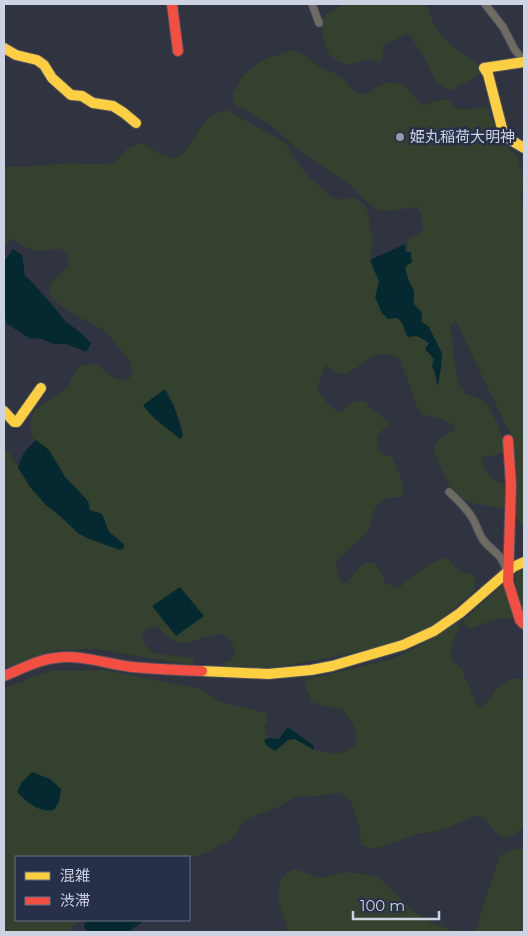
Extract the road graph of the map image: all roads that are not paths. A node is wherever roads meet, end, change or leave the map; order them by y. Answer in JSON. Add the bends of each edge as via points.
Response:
{"nodes":[{"id":1,"x":172,"y":4,"type":"edge"},
{"id":2,"x":312,"y":4,"type":"edge"},
{"id":3,"x":485,"y":4,"type":"edge"},
{"id":4,"x":319,"y":23,"type":"dead end"},
{"id":5,"x":4,"y":48,"type":"edge"},
{"id":6,"x":178,"y":51,"type":"dead end"},
{"id":7,"x":524,"y":62,"type":"edge"},
{"id":8,"x":136,"y":123,"type":"dead end"},
{"id":9,"x":524,"y":148,"type":"edge"},
{"id":10,"x":41,"y":388,"type":"dead end"},
{"id":11,"x":4,"y":411,"type":"edge"},
{"id":12,"x":508,"y":440,"type":"dead end"},
{"id":13,"x":449,"y":492,"type":"dead end"},
{"id":14,"x":524,"y":562,"type":"edge"},
{"id":15,"x":507,"y":571,"type":"junction"},
{"id":16,"x":522,"y":622,"type":"edge"},
{"id":17,"x":4,"y":676,"type":"edge"}],
"edges":[{"from":1,"to":6,"type":"street"},
{"from":2,"to":4,"type":"street"},
{"from":3,"to":7,"type":"street"},
{"from":5,"to":8,"type":"street","via":[[16,56],[37,60],[71,94],[93,103],[113,106]]},
{"from":7,"to":9,"type":"street","via":[[484,68],[504,136]]},
{"from":10,"to":11,"type":"street","via":[[17,422]]},
{"from":12,"to":15,"type":"street","via":[[511,485]]},
{"from":13,"to":15,"type":"street","via":[[473,518],[483,540],[504,562]]},
{"from":14,"to":15,"type":"street"},
{"from":15,"to":16,"type":"street"},
{"from":15,"to":17,"type":"street","via":[[460,613],[434,631],[402,645],[332,666],[268,674],[233,673],[131,666],[70,657],[36,662]]}]}
